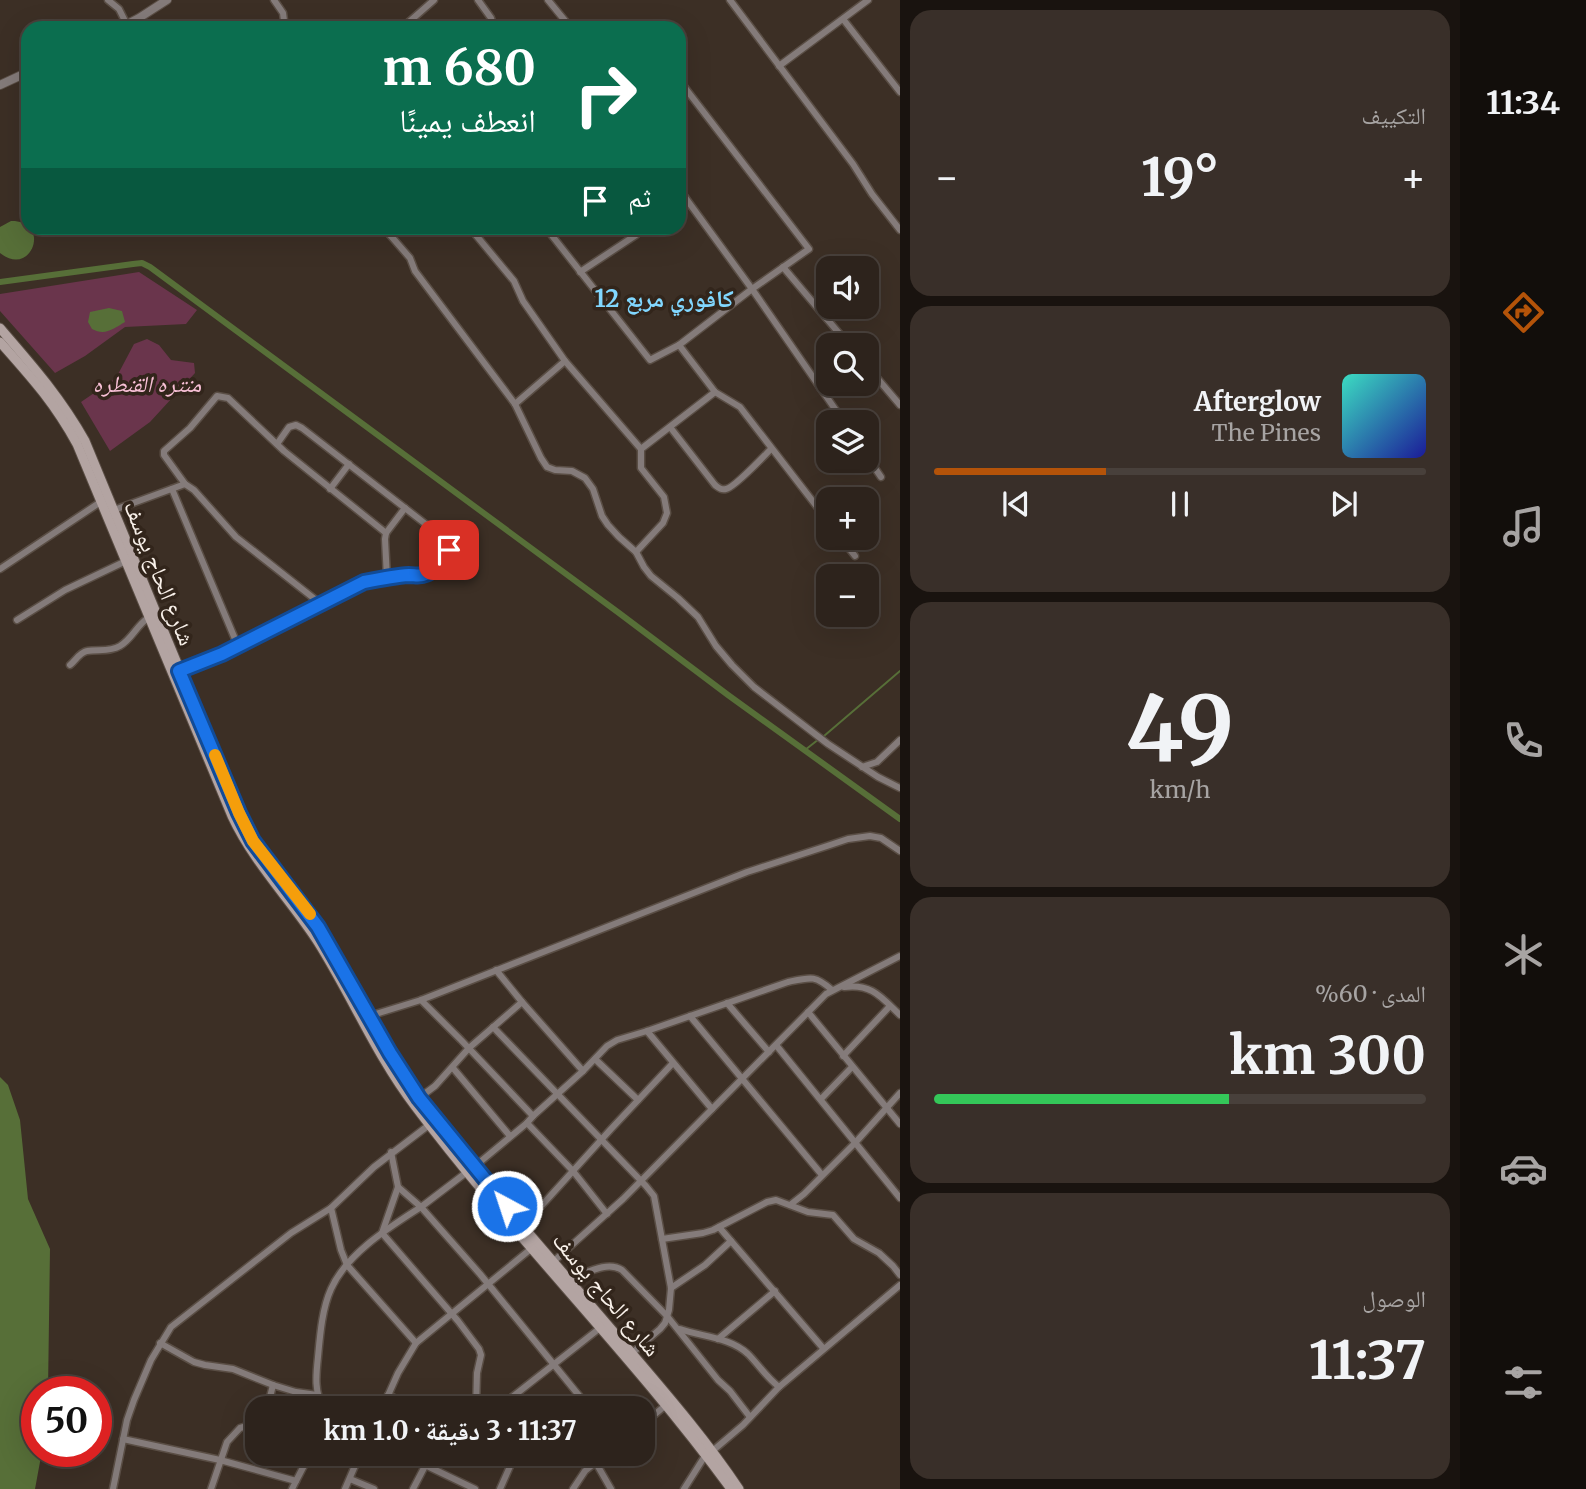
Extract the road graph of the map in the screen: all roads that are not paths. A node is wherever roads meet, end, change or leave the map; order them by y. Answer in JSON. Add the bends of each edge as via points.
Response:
{"nodes":[{"id":1,"x":108,"y":0,"type":"edge"},
{"id":2,"x":167,"y":0,"type":"edge"},
{"id":3,"x":274,"y":0,"type":"edge"},
{"id":4,"x":434,"y":0,"type":"edge"},
{"id":5,"x":478,"y":0,"type":"edge"},
{"id":6,"x":548,"y":0,"type":"edge"},
{"id":7,"x":730,"y":0,"type":"edge"},
{"id":8,"x":865,"y":1,"type":"edge"},
{"id":9,"x":843,"y":19,"type":"junction"},
{"id":10,"x":122,"y":21,"type":"edge"},
{"id":11,"x":131,"y":21,"type":"edge"},
{"id":12,"x":284,"y":21,"type":"edge"},
{"id":13,"x":409,"y":21,"type":"edge"},
{"id":14,"x":492,"y":21,"type":"edge"},
{"id":15,"x":565,"y":21,"type":"edge"},
{"id":16,"x":779,"y":66,"type":"junction"},
{"id":17,"x":21,"y":75,"type":"edge"},
{"id":18,"x":0,"y":85,"type":"edge"},
{"id":19,"x":686,"y":89,"type":"edge"},
{"id":20,"x":900,"y":92,"type":"edge"},
{"id":21,"x":686,"y":199,"type":"edge"},
{"id":22,"x":900,"y":230,"type":"edge"},
{"id":23,"x":390,"y":235,"type":"edge"},
{"id":24,"x":476,"y":235,"type":"edge"},
{"id":25,"x":551,"y":235,"type":"edge"},
{"id":26,"x":636,"y":235,"type":"edge"},
{"id":27,"x":783,"y":267,"type":"junction"},
{"id":28,"x":580,"y":272,"type":"junction"},
{"id":29,"x":752,"y":289,"type":"junction"},
{"id":30,"x":0,"y":328,"type":"edge"},
{"id":31,"x":839,"y":333,"type":"edge"},
{"id":32,"x":0,"y":342,"type":"edge"},
{"id":33,"x":678,"y":345,"type":"junction"},
{"id":34,"x":565,"y":361,"type":"junction"},
{"id":35,"x":879,"y":380,"type":"edge"},
{"id":36,"x":715,"y":392,"type":"junction"},
{"id":37,"x":515,"y":404,"type":"junction"},
{"id":38,"x":900,"y":405,"type":"edge"},
{"id":39,"x":836,"y":410,"type":"edge"},
{"id":40,"x":670,"y":427,"type":"junction"},
{"id":41,"x":277,"y":444,"type":"junction"},
{"id":42,"x":641,"y":449,"type":"junction"},
{"id":43,"x":772,"y":449,"type":"junction"},
{"id":44,"x":349,"y":464,"type":"junction"},
{"id":45,"x":878,"y":473,"type":"edge"},
{"id":46,"x":881,"y":477,"type":"dead end"},
{"id":47,"x":185,"y":484,"type":"junction"},
{"id":48,"x":172,"y":489,"type":"junction"},
{"id":49,"x":330,"y":489,"type":"junction"},
{"id":50,"x":102,"y":501,"type":"junction"},
{"id":51,"x":816,"y":506,"type":"edge"},
{"id":52,"x":405,"y":508,"type":"junction"},
{"id":53,"x":114,"y":510,"type":"junction"},
{"id":54,"x":386,"y":533,"type":"junction"},
{"id":55,"x":850,"y":550,"type":"edge"},
{"id":56,"x":636,"y":552,"type":"junction"},
{"id":57,"x":855,"y":556,"type":"dead end"},
{"id":58,"x":126,"y":561,"type":"junction"},
{"id":59,"x":0,"y":569,"type":"edge"},
{"id":60,"x":387,"y":578,"type":"junction"},
{"id":61,"x":321,"y":604,"type":"junction"},
{"id":62,"x":148,"y":618,"type":"junction"},
{"id":63,"x":17,"y":620,"type":"dead end"},
{"id":64,"x":238,"y":646,"type":"junction"},
{"id":65,"x":70,"y":665,"type":"dead end"},
{"id":66,"x":179,"y":671,"type":"junction"},
{"id":67,"x":900,"y":740,"type":"edge"},
{"id":68,"x":862,"y":767,"type":"junction"},
{"id":69,"x":900,"y":788,"type":"edge"},
{"id":70,"x":900,"y":851,"type":"edge"},
{"id":71,"x":900,"y":956,"type":"edge"},
{"id":72,"x":496,"y":970,"type":"junction"},
{"id":73,"x":834,"y":990,"type":"junction"},
{"id":74,"x":421,"y":1000,"type":"junction"},
{"id":75,"x":522,"y":1002,"type":"junction"},
{"id":76,"x":727,"y":1003,"type":"junction"},
{"id":77,"x":890,"y":1006,"type":"junction"},
{"id":78,"x":808,"y":1012,"type":"junction"},
{"id":79,"x":900,"y":1015,"type":"edge"},
{"id":80,"x":369,"y":1016,"type":"junction"},
{"id":81,"x":690,"y":1016,"type":"junction"},
{"id":82,"x":493,"y":1027,"type":"junction"},
{"id":83,"x":647,"y":1031,"type":"junction"},
{"id":84,"x":776,"y":1045,"type":"junction"},
{"id":85,"x":469,"y":1048,"type":"junction"},
{"id":86,"x":769,"y":1052,"type":"junction"},
{"id":87,"x":843,"y":1056,"type":"junction"},
{"id":88,"x":595,"y":1059,"type":"junction"},
{"id":89,"x":673,"y":1063,"type":"junction"},
{"id":90,"x":852,"y":1067,"type":"junction"},
{"id":91,"x":453,"y":1068,"type":"junction"},
{"id":92,"x":583,"y":1071,"type":"junction"},
{"id":93,"x":742,"y":1079,"type":"junction"},
{"id":94,"x":900,"y":1093,"type":"edge"},
{"id":95,"x":558,"y":1094,"type":"junction"},
{"id":96,"x":419,"y":1098,"type":"junction"},
{"id":97,"x":821,"y":1099,"type":"junction"},
{"id":98,"x":638,"y":1100,"type":"junction"},
{"id":99,"x":886,"y":1108,"type":"junction"},
{"id":100,"x":712,"y":1109,"type":"junction"},
{"id":101,"x":533,"y":1116,"type":"junction"},
{"id":102,"x":527,"y":1123,"type":"junction"},
{"id":103,"x":900,"y":1124,"type":"edge"},
{"id":104,"x":429,"y":1125,"type":"junction"},
{"id":105,"x":510,"y":1136,"type":"junction"},
{"id":106,"x":601,"y":1140,"type":"junction"},
{"id":107,"x":855,"y":1143,"type":"junction"},
{"id":108,"x":391,"y":1153,"type":"junction"},
{"id":109,"x":471,"y":1170,"type":"junction"},
{"id":110,"x":573,"y":1171,"type":"junction"},
{"id":111,"x":822,"y":1175,"type":"junction"},
{"id":112,"x":640,"y":1181,"type":"junction"},
{"id":113,"x":398,"y":1187,"type":"junction"},
{"id":114,"x":900,"y":1198,"type":"edge"},
{"id":115,"x":422,"y":1206,"type":"junction"},
{"id":116,"x":790,"y":1206,"type":"junction"},
{"id":117,"x":331,"y":1208,"type":"junction"},
{"id":118,"x":607,"y":1214,"type":"junction"},
{"id":119,"x":524,"y":1225,"type":"junction"},
{"id":120,"x":719,"y":1227,"type":"junction"},
{"id":121,"x":382,"y":1233,"type":"junction"},
{"id":122,"x":662,"y":1238,"type":"junction"},
{"id":123,"x":731,"y":1241,"type":"junction"},
{"id":124,"x":532,"y":1248,"type":"junction"},
{"id":125,"x":554,"y":1261,"type":"junction"},
{"id":126,"x":347,"y":1265,"type":"junction"},
{"id":127,"x":900,"y":1275,"type":"edge"},
{"id":128,"x":569,"y":1279,"type":"junction"},
{"id":129,"x":900,"y":1285,"type":"edge"},
{"id":130,"x":488,"y":1286,"type":"junction"},
{"id":131,"x":671,"y":1288,"type":"junction"},
{"id":132,"x":775,"y":1292,"type":"junction"},
{"id":133,"x":452,"y":1314,"type":"junction"},
{"id":134,"x":667,"y":1316,"type":"junction"},
{"id":135,"x":600,"y":1328,"type":"junction"},
{"id":136,"x":678,"y":1328,"type":"junction"},
{"id":137,"x":718,"y":1339,"type":"junction"},
{"id":138,"x":160,"y":1343,"type":"junction"},
{"id":139,"x":416,"y":1343,"type":"junction"},
{"id":140,"x":823,"y":1349,"type":"junction"},
{"id":141,"x":629,"y":1356,"type":"junction"},
{"id":142,"x":554,"y":1366,"type":"junction"},
{"id":143,"x":273,"y":1385,"type":"junction"},
{"id":144,"x":779,"y":1387,"type":"junction"},
{"id":145,"x":317,"y":1395,"type":"joint"},
{"id":146,"x":388,"y":1395,"type":"edge"},
{"id":147,"x":270,"y":1396,"type":"edge"},
{"id":148,"x":476,"y":1396,"type":"edge"},
{"id":149,"x":514,"y":1396,"type":"edge"},
{"id":150,"x":580,"y":1396,"type":"edge"},
{"id":151,"x":666,"y":1405,"type":"junction"},
{"id":152,"x":655,"y":1414,"type":"edge"},
{"id":153,"x":750,"y":1417,"type":"junction"},
{"id":154,"x":245,"y":1427,"type":"edge"},
{"id":155,"x":123,"y":1439,"type":"junction"},
{"id":156,"x":709,"y":1453,"type":"junction"},
{"id":157,"x":220,"y":1460,"type":"junction"},
{"id":158,"x":304,"y":1466,"type":"edge"},
{"id":159,"x":355,"y":1466,"type":"edge"},
{"id":160,"x":425,"y":1466,"type":"joint"},
{"id":161,"x":510,"y":1466,"type":"edge"},
{"id":162,"x":591,"y":1466,"type":"edge"},
{"id":163,"x":598,"y":1466,"type":"edge"},
{"id":164,"x":350,"y":1479,"type":"junction"},
{"id":165,"x":296,"y":1481,"type":"junction"},
{"id":166,"x":459,"y":1486,"type":"edge"},
{"id":167,"x":113,"y":1489,"type":"edge"},
{"id":168,"x":211,"y":1489,"type":"edge"},
{"id":169,"x":292,"y":1489,"type":"edge"},
{"id":170,"x":345,"y":1489,"type":"edge"},
{"id":171,"x":374,"y":1489,"type":"edge"},
{"id":172,"x":413,"y":1489,"type":"edge"},
{"id":173,"x":475,"y":1489,"type":"edge"},
{"id":174,"x":499,"y":1489,"type":"edge"},
{"id":175,"x":573,"y":1489,"type":"edge"},
{"id":176,"x":611,"y":1489,"type":"edge"},
{"id":177,"x":684,"y":1489,"type":"edge"},
{"id":178,"x":731,"y":1489,"type":"edge"},
{"id":179,"x":739,"y":1489,"type":"edge"}],
"edges":[{"from":1,"to":10,"type":"street","via":[[119,9]]},
{"from":2,"to":11,"type":"street"},
{"from":3,"to":12,"type":"street"},
{"from":4,"to":13,"type":"street"},
{"from":5,"to":14,"type":"street"},
{"from":6,"to":15,"type":"street"},
{"from":7,"to":16,"type":"street"},
{"from":8,"to":9,"type":"street"},
{"from":9,"to":16,"type":"street"},
{"from":9,"to":20,"type":"street"},
{"from":16,"to":22,"type":"street"},
{"from":17,"to":18,"type":"street"},
{"from":19,"to":27,"type":"street","via":[[809,249]]},
{"from":21,"to":29,"type":"street"},
{"from":23,"to":37,"type":"street"},
{"from":24,"to":34,"type":"street","via":[[514,281]]},
{"from":25,"to":28,"type":"street"},
{"from":26,"to":28,"type":"street"},
{"from":27,"to":29,"type":"street"},
{"from":27,"to":31,"type":"street"},
{"from":28,"to":33,"type":"street","via":[[650,360]]},
{"from":29,"to":33,"type":"street"},
{"from":29,"to":39,"type":"street"},
{"from":30,"to":53,"type":"main road","name":"شارع الحاج يوسف","via":[[72,416]]},
{"from":32,"to":50,"type":"main road","name":"شارع الحاج يوسف","via":[[63,418]]},
{"from":33,"to":36,"type":"street"},
{"from":34,"to":37,"type":"street"},
{"from":34,"to":42,"type":"street"},
{"from":35,"to":38,"type":"street"},
{"from":36,"to":40,"type":"street"},
{"from":36,"to":43,"type":"street","via":[[740,407]]},
{"from":37,"to":56,"type":"street","via":[[547,467],[585,478],[608,525]]},
{"from":40,"to":42,"type":"street"},
{"from":40,"to":43,"type":"street","via":[[721,489],[736,484]]},
{"from":41,"to":44,"type":"street","via":[[289,427],[296,425]]},
{"from":41,"to":47,"type":"street","via":[[228,397],[217,396],[164,451]]},
{"from":41,"to":49,"type":"street"},
{"from":42,"to":56,"type":"street","via":[[640,467],[664,497],[667,513]]},
{"from":43,"to":51,"type":"street"},
{"from":44,"to":49,"type":"street"},
{"from":44,"to":52,"type":"street"},
{"from":45,"to":46,"type":"street"},
{"from":47,"to":48,"type":"street"},
{"from":47,"to":61,"type":"street","via":[[230,532]]},
{"from":48,"to":53,"type":"street"},
{"from":48,"to":64,"type":"street"},
{"from":49,"to":54,"type":"street"},
{"from":50,"to":58,"type":"main road","name":"شارع الحاج يوسف"},
{"from":50,"to":59,"type":"street"},
{"from":52,"to":54,"type":"street"},
{"from":52,"to":60,"type":"street","via":[[441,536],[449,550],[428,574]]},
{"from":53,"to":66,"type":"main road","name":"شارع الحاج يوسف"},
{"from":54,"to":60,"type":"street"},
{"from":55,"to":57,"type":"street"},
{"from":56,"to":68,"type":"street","via":[[651,576],[692,611],[741,675]]},
{"from":58,"to":62,"type":"main road","name":"شارع الحاج يوسف"},
{"from":58,"to":63,"type":"street","via":[[65,590]]},
{"from":60,"to":61,"type":"street","via":[[364,582]]},
{"from":61,"to":64,"type":"street"},
{"from":62,"to":65,"type":"street","via":[[121,646],[86,651]]},
{"from":62,"to":104,"type":"main road","name":"شارع الحاج يوسف","via":[[243,838],[302,918],[396,1080]]},
{"from":64,"to":66,"type":"street"},
{"from":66,"to":80,"type":"main road","name":"شارع الحاج يوسف","via":[[246,828],[318,927]]},
{"from":67,"to":68,"type":"street","via":[[877,762]]},
{"from":68,"to":69,"type":"street"},
{"from":70,"to":72,"type":"street","via":[[881,838],[848,839],[747,872]]},
{"from":71,"to":73,"type":"street"},
{"from":72,"to":74,"type":"street"},
{"from":72,"to":75,"type":"street"},
{"from":73,"to":76,"type":"street","via":[[813,977]]},
{"from":73,"to":77,"type":"street","via":[[867,988]]},
{"from":73,"to":78,"type":"street"},
{"from":74,"to":80,"type":"street"},
{"from":74,"to":85,"type":"street"},
{"from":75,"to":82,"type":"street"},
{"from":75,"to":92,"type":"street"},
{"from":76,"to":81,"type":"street"},
{"from":76,"to":86,"type":"street"},
{"from":77,"to":79,"type":"street"},
{"from":77,"to":87,"type":"street"},
{"from":78,"to":84,"type":"street"},
{"from":78,"to":87,"type":"street"},
{"from":80,"to":96,"type":"main road","name":"شارع الحاج يوسف"},
{"from":81,"to":83,"type":"street"},
{"from":81,"to":93,"type":"street"},
{"from":82,"to":85,"type":"street"},
{"from":82,"to":95,"type":"street"},
{"from":83,"to":88,"type":"street","via":[[617,1040]]},
{"from":83,"to":89,"type":"street"},
{"from":84,"to":86,"type":"street"},
{"from":84,"to":97,"type":"street"},
{"from":85,"to":91,"type":"street"},
{"from":85,"to":101,"type":"street"},
{"from":86,"to":93,"type":"street"},
{"from":87,"to":90,"type":"street"},
{"from":88,"to":92,"type":"street"},
{"from":88,"to":98,"type":"street"},
{"from":89,"to":98,"type":"street"},
{"from":89,"to":100,"type":"street"},
{"from":90,"to":97,"type":"street"},
{"from":90,"to":99,"type":"street"},
{"from":91,"to":96,"type":"street"},
{"from":91,"to":105,"type":"street"},
{"from":92,"to":95,"type":"street"},
{"from":93,"to":100,"type":"street"},
{"from":93,"to":111,"type":"street"},
{"from":94,"to":99,"type":"street"},
{"from":95,"to":101,"type":"street"},
{"from":95,"to":106,"type":"street"},
{"from":96,"to":109,"type":"main road","name":"شارع الحاج يوسف"},
{"from":97,"to":107,"type":"street"},
{"from":98,"to":106,"type":"street"},
{"from":99,"to":103,"type":"street"},
{"from":99,"to":107,"type":"street"},
{"from":100,"to":112,"type":"street"},
{"from":101,"to":102,"type":"street"},
{"from":102,"to":105,"type":"street"},
{"from":102,"to":110,"type":"street"},
{"from":104,"to":108,"type":"street"},
{"from":104,"to":109,"type":"main road","name":"شارع الحاج يوسف"},
{"from":105,"to":109,"type":"street"},
{"from":106,"to":110,"type":"street"},
{"from":106,"to":112,"type":"street"},
{"from":107,"to":111,"type":"street"},
{"from":107,"to":114,"type":"street"},
{"from":108,"to":113,"type":"street"},
{"from":108,"to":117,"type":"street"},
{"from":109,"to":115,"type":"street"},
{"from":109,"to":119,"type":"main road","name":"شارع الحاج يوسف"},
{"from":109,"to":124,"type":"main road","name":"شارع الحاج يوسف"},
{"from":110,"to":118,"type":"street"},
{"from":110,"to":119,"type":"street"},
{"from":111,"to":116,"type":"street"},
{"from":112,"to":118,"type":"street"},
{"from":112,"to":122,"type":"street","via":[[654,1196]]},
{"from":113,"to":115,"type":"street"},
{"from":113,"to":121,"type":"street"},
{"from":115,"to":121,"type":"street"},
{"from":115,"to":130,"type":"street"},
{"from":116,"to":120,"type":"street","via":[[772,1200]]},
{"from":116,"to":127,"type":"street","via":[[833,1215]]},
{"from":117,"to":126,"type":"street"},
{"from":117,"to":138,"type":"street","via":[[291,1233],[170,1327]]},
{"from":118,"to":125,"type":"street"},
{"from":119,"to":125,"type":"main road","name":"شارع الحاج يوسف"},
{"from":120,"to":122,"type":"street"},
{"from":120,"to":123,"type":"street"},
{"from":121,"to":126,"type":"street"},
{"from":121,"to":133,"type":"street"},
{"from":122,"to":131,"type":"street"},
{"from":123,"to":131,"type":"street"},
{"from":123,"to":132,"type":"street"},
{"from":124,"to":130,"type":"street"},
{"from":124,"to":135,"type":"main road","name":"شارع الحاج يوسف"},
{"from":125,"to":128,"type":"main road","name":"شارع الحاج يوسف"},
{"from":126,"to":139,"type":"street"},
{"from":126,"to":145,"type":"street","via":[[326,1301]]},
{"from":128,"to":134,"type":"street","via":[[617,1267]]},
{"from":128,"to":141,"type":"main road","name":"شارع الحاج يوسف"},
{"from":129,"to":140,"type":"street"},
{"from":130,"to":133,"type":"street"},
{"from":130,"to":142,"type":"street"},
{"from":131,"to":134,"type":"street"},
{"from":132,"to":137,"type":"street"},
{"from":132,"to":140,"type":"street"},
{"from":133,"to":139,"type":"street"},
{"from":133,"to":148,"type":"street","via":[[481,1355]]},
{"from":134,"to":136,"type":"street"},
{"from":134,"to":141,"type":"street","via":[[665,1324]]},
{"from":135,"to":141,"type":"main road","name":"شارع الحاج يوسف"},
{"from":135,"to":142,"type":"street"},
{"from":136,"to":137,"type":"street"},
{"from":136,"to":153,"type":"street"},
{"from":137,"to":144,"type":"street","via":[[748,1354]]},
{"from":138,"to":143,"type":"street","via":[[194,1362],[233,1369]]},
{"from":138,"to":155,"type":"street","via":[[141,1381]]},
{"from":139,"to":146,"type":"street"},
{"from":140,"to":144,"type":"street"},
{"from":141,"to":151,"type":"main road","name":"شارع الحاج يوسف"},
{"from":141,"to":156,"type":"main road","name":"شارع الحاج يوسف"},
{"from":142,"to":149,"type":"street"},
{"from":142,"to":150,"type":"street"},
{"from":143,"to":145,"type":"street"},
{"from":143,"to":147,"type":"street"},
{"from":144,"to":153,"type":"street"},
{"from":151,"to":152,"type":"street"},
{"from":151,"to":156,"type":"main road","name":"شارع الحاج يوسف"},
{"from":153,"to":156,"type":"street"},
{"from":154,"to":157,"type":"street","via":[[227,1441]]},
{"from":155,"to":157,"type":"street"},
{"from":155,"to":167,"type":"street"},
{"from":156,"to":177,"type":"street"},
{"from":156,"to":178,"type":"main road"},
{"from":156,"to":179,"type":"main road"},
{"from":157,"to":165,"type":"street"},
{"from":157,"to":168,"type":"street"},
{"from":158,"to":165,"type":"street"},
{"from":159,"to":164,"type":"street"},
{"from":160,"to":166,"type":"street"},
{"from":160,"to":172,"type":"street"},
{"from":161,"to":174,"type":"street"},
{"from":162,"to":175,"type":"street"},
{"from":163,"to":176,"type":"street"},
{"from":164,"to":170,"type":"street"},
{"from":164,"to":171,"type":"street"},
{"from":165,"to":169,"type":"street"},
{"from":166,"to":173,"type":"street"}]}
